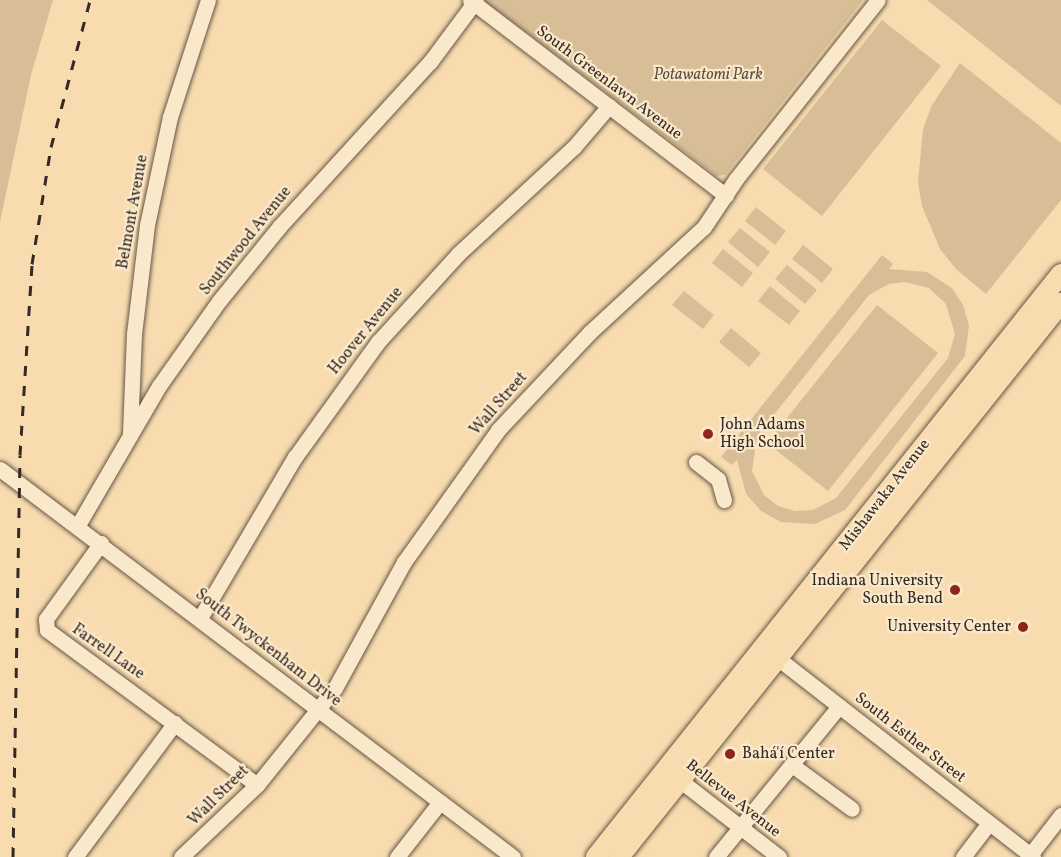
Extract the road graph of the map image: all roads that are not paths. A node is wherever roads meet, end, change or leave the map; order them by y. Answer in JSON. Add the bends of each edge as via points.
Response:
{"nodes":[{"id":1,"x":208,"y":0,"type":"edge"},
{"id":2,"x":878,"y":0,"type":"edge"},
{"id":3,"x":473,"y":1,"type":"edge"},
{"id":4,"x":609,"y":106,"type":"junction"},
{"id":5,"x":726,"y":195,"type":"junction"},
{"id":6,"x":1061,"y":274,"type":"edge"},
{"id":7,"x":1061,"y":303,"type":"edge"},
{"id":8,"x":130,"y":436,"type":"junction"},
{"id":9,"x":696,"y":462,"type":"dead end"},
{"id":10,"x":0,"y":469,"type":"edge"},
{"id":11,"x":724,"y":500,"type":"dead end"},
{"id":12,"x":78,"y":525,"type":"junction"},
{"id":13,"x":101,"y":543,"type":"junction"},
{"id":14,"x":829,"y":579,"type":"junction"},
{"id":15,"x":200,"y":618,"type":"junction"},
{"id":16,"x":771,"y":653,"type":"junction"},
{"id":17,"x":839,"y":706,"type":"junction"},
{"id":18,"x":318,"y":709,"type":"junction"},
{"id":19,"x":175,"y":723,"type":"junction"},
{"id":20,"x":792,"y":765,"type":"junction"},
{"id":21,"x":673,"y":775,"type":"junction"},
{"id":22,"x":257,"y":785,"type":"junction"},
{"id":23,"x":440,"y":801,"type":"junction"},
{"id":24,"x":852,"y":809,"type":"dead end"},
{"id":25,"x":1061,"y":815,"type":"edge"},
{"id":26,"x":989,"y":823,"type":"junction"},
{"id":27,"x":741,"y":828,"type":"junction"},
{"id":28,"x":506,"y":855,"type":"edge"},
{"id":29,"x":1032,"y":856,"type":"edge"},
{"id":30,"x":75,"y":857,"type":"edge"},
{"id":31,"x":182,"y":857,"type":"edge"},
{"id":32,"x":397,"y":857,"type":"edge"},
{"id":33,"x":596,"y":857,"type":"edge"},
{"id":34,"x":619,"y":857,"type":"edge"},
{"id":35,"x":716,"y":857,"type":"edge"},
{"id":36,"x":779,"y":857,"type":"edge"},
{"id":37,"x":963,"y":857,"type":"edge"}],
"edges":[{"from":1,"to":8,"type":"street","name":"Belmont Avenue","via":[[173,106],[149,216],[134,334]]},
{"from":2,"to":5,"type":"street","name":"Wall Street"},
{"from":3,"to":4,"type":"street","name":"South Greenlawn Avenue"},
{"from":3,"to":8,"type":"street","name":"Southwood Avenue","via":[[430,62],[239,275],[176,360]]},
{"from":4,"to":5,"type":"street","name":"South Greenlawn Avenue"},
{"from":4,"to":15,"type":"street","name":"Hoover Avenue","via":[[574,147],[458,254],[378,342],[295,458]]},
{"from":5,"to":18,"type":"street","name":"Wall Street","via":[[696,236],[589,333],[483,449],[404,562],[347,671]]},
{"from":6,"to":14,"type":"main road","name":"Mishawaka Avenue"},
{"from":7,"to":14,"type":"main road","name":"Mishawaka Avenue"},
{"from":8,"to":12,"type":"street","name":"Southwood Avenue"},
{"from":9,"to":11,"type":"street","via":[[718,479]]},
{"from":10,"to":12,"type":"street","name":"South Twyckenham Drive"},
{"from":12,"to":13,"type":"street","name":"South Twyckenham Drive"},
{"from":13,"to":15,"type":"street","name":"South Twyckenham Drive"},
{"from":13,"to":19,"type":"street","name":"Farrell Lane","via":[[46,619],[47,630]]},
{"from":14,"to":16,"type":"main road","name":"Mishawaka Avenue"},
{"from":15,"to":18,"type":"street","name":"South Twyckenham Drive"},
{"from":16,"to":17,"type":"street","name":"South Esther Street"},
{"from":16,"to":21,"type":"main road","name":"Mishawaka Avenue"},
{"from":17,"to":20,"type":"street"},
{"from":17,"to":26,"type":"street","name":"South Esther Street"},
{"from":18,"to":22,"type":"street","name":"Wall Street"},
{"from":18,"to":23,"type":"street","name":"South Twyckenham Drive"},
{"from":19,"to":22,"type":"street","name":"Farrell Lane"},
{"from":19,"to":30,"type":"street"},
{"from":20,"to":24,"type":"street"},
{"from":20,"to":27,"type":"street"},
{"from":21,"to":27,"type":"street","name":"Bellevue Avenue"},
{"from":21,"to":33,"type":"main road","name":"Mishawaka Avenue"},
{"from":21,"to":34,"type":"main road","name":"Mishawaka Avenue"},
{"from":22,"to":31,"type":"street","name":"Wall Street"},
{"from":23,"to":28,"type":"street","name":"South Twyckenham Drive"},
{"from":23,"to":32,"type":"street"},
{"from":25,"to":29,"type":"street"},
{"from":26,"to":29,"type":"street","name":"South Esther Street"},
{"from":26,"to":37,"type":"street"},
{"from":27,"to":35,"type":"street"},
{"from":27,"to":36,"type":"street","name":"Bellevue Avenue"}]}
